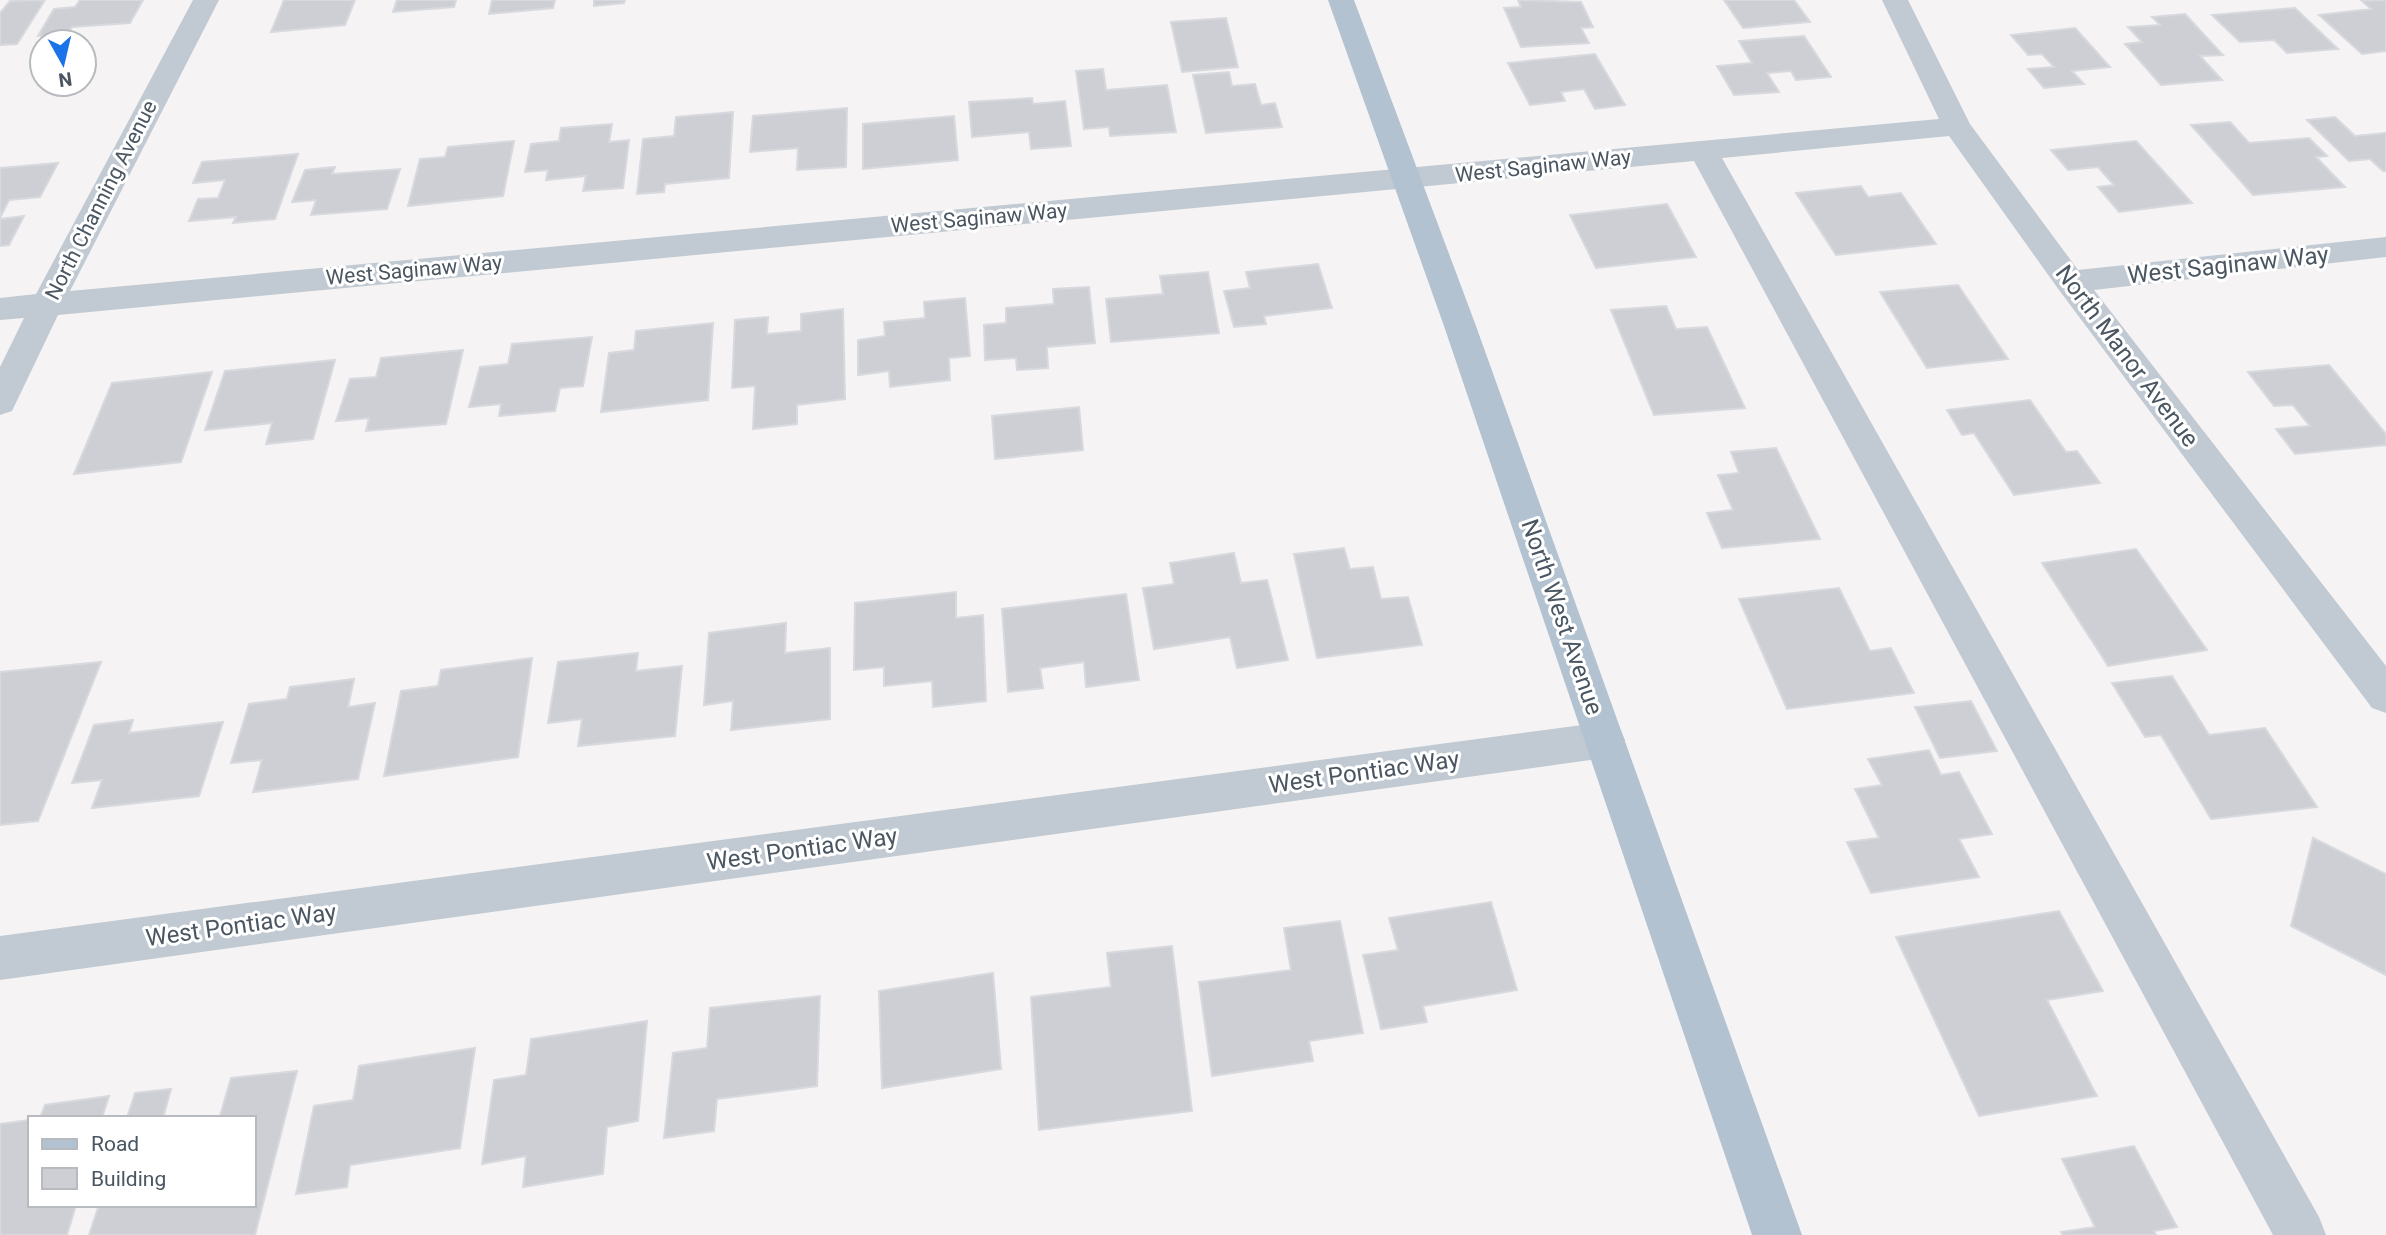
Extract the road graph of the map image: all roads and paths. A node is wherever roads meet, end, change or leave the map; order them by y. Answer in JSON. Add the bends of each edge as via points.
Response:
{"nodes":[{"id":1,"x":206,"y":0,"type":"edge"},
{"id":2,"x":1341,"y":0,"type":"edge"},
{"id":3,"x":1895,"y":0,"type":"edge"},
{"id":4,"x":1957,"y":126,"type":"junction"},
{"id":5,"x":1703,"y":150,"type":"junction"},
{"id":6,"x":1407,"y":179,"type":"junction"},
{"id":7,"x":2386,"y":247,"type":"edge"},
{"id":8,"x":2070,"y":282,"type":"junction"},
{"id":9,"x":47,"y":304,"type":"junction"},
{"id":10,"x":0,"y":309,"type":"edge"},
{"id":11,"x":0,"y":402,"type":"edge"},
{"id":12,"x":2386,"y":696,"type":"edge"},
{"id":13,"x":1605,"y":740,"type":"junction"},
{"id":14,"x":0,"y":958,"type":"edge"},
{"id":15,"x":1777,"y":1235,"type":"edge"},
{"id":16,"x":2301,"y":1235,"type":"edge"}],
"edges":[{"from":1,"to":9,"type":"street","name":"North Channing Avenue"},
{"from":2,"to":6,"type":"main road","name":"North West Avenue"},
{"from":3,"to":4,"type":"street","name":"North Manor Avenue"},
{"from":4,"to":5,"type":"street","name":"West Saginaw Way"},
{"from":4,"to":8,"type":"street","name":"North Manor Avenue"},
{"from":5,"to":6,"type":"street","name":"West Saginaw Way"},
{"from":5,"to":16,"type":"street"},
{"from":6,"to":9,"type":"street","name":"West Saginaw Way"},
{"from":6,"to":13,"type":"main road","name":"North West Avenue"},
{"from":7,"to":8,"type":"street","name":"West Saginaw Way"},
{"from":8,"to":12,"type":"street","name":"North Manor Avenue"},
{"from":9,"to":10,"type":"street","name":"West Saginaw Way"},
{"from":9,"to":11,"type":"street","name":"North Channing Avenue"},
{"from":13,"to":14,"type":"street","name":"West Pontiac Way"},
{"from":13,"to":15,"type":"main road","name":"North West Avenue"}]}
